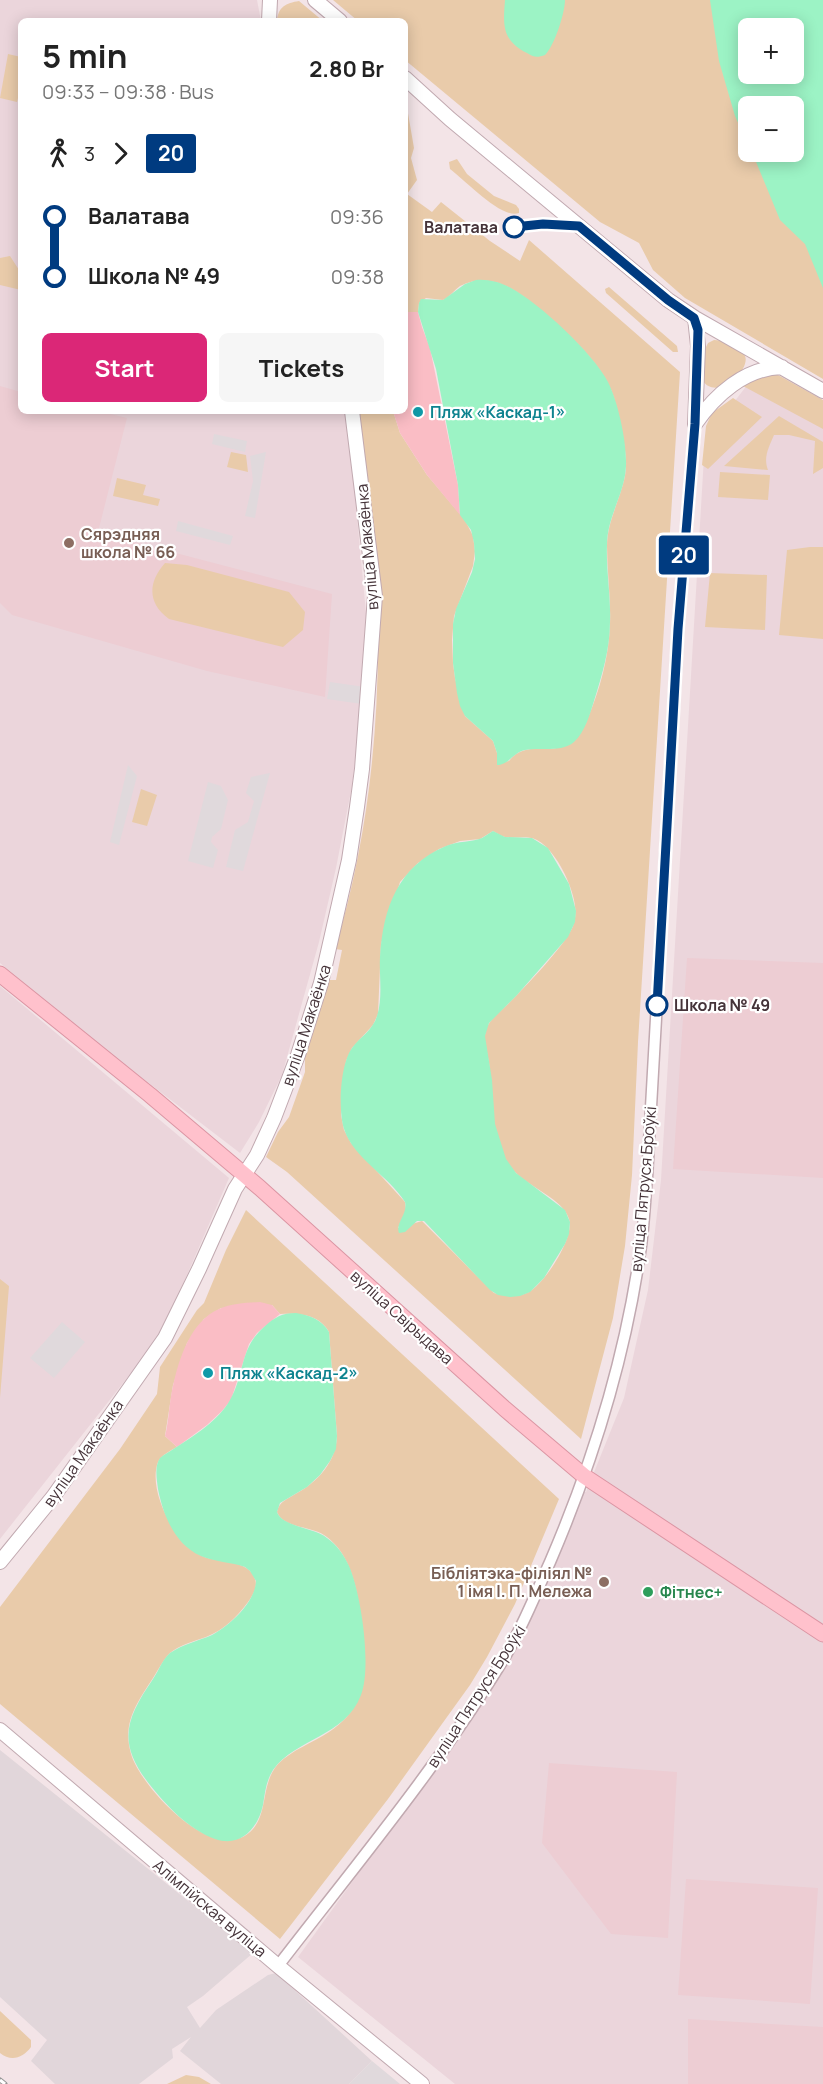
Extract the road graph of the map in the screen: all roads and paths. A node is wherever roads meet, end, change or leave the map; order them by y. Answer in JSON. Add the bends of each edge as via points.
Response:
{"nodes":[{"id":1,"x":270,"y":0,"type":"edge"},
{"id":2,"x":315,"y":0,"type":"edge"},
{"id":3,"x":269,"y":18,"type":"edge"},
{"id":4,"x":336,"y":18,"type":"edge"},
{"id":5,"x":408,"y":81,"type":"edge"},
{"id":6,"x":694,"y":318,"type":"junction"},
{"id":7,"x":721,"y":332,"type":"junction"},
{"id":8,"x":698,"y":346,"type":"junction"},
{"id":9,"x":746,"y":346,"type":"junction"},
{"id":10,"x":782,"y":367,"type":"junction"},
{"id":11,"x":696,"y":379,"type":"junction"},
{"id":12,"x":741,"y":380,"type":"junction"},
{"id":13,"x":823,"y":391,"type":"edge"},
{"id":14,"x":723,"y":392,"type":"junction"},
{"id":15,"x":352,"y":414,"type":"edge"},
{"id":16,"x":695,"y":424,"type":"junction"},
{"id":17,"x":0,"y":974,"type":"edge"},
{"id":18,"x":243,"y":1174,"type":"junction"},
{"id":19,"x":584,"y":1476,"type":"junction"},
{"id":20,"x":0,"y":1562,"type":"edge"},
{"id":21,"x":823,"y":1634,"type":"edge"},
{"id":22,"x":0,"y":1730,"type":"edge"},
{"id":23,"x":278,"y":1966,"type":"junction"},
{"id":24,"x":422,"y":2084,"type":"edge"}],
"edges":[{"from":1,"to":3,"type":"street"},
{"from":2,"to":4,"type":"street"},
{"from":5,"to":6,"type":"street"},
{"from":6,"to":7,"type":"street"},
{"from":6,"to":8,"type":"street"},
{"from":7,"to":8,"type":"street","via":[[703,337]]},
{"from":7,"to":9,"type":"street"},
{"from":8,"to":11,"type":"street"},
{"from":9,"to":10,"type":"street"},
{"from":9,"to":12,"type":"street","via":[[750,362]]},
{"from":10,"to":12,"type":"street","via":[[769,367]]},
{"from":10,"to":13,"type":"street"},
{"from":11,"to":14,"type":"street","via":[[705,390]]},
{"from":11,"to":16,"type":"street"},
{"from":12,"to":14,"type":"street"},
{"from":14,"to":16,"type":"street","via":[[711,401]]},
{"from":15,"to":18,"type":"street","name":"вуліца Макаёнка","via":[[375,596],[357,807],[347,871],[318,994],[274,1119]]},
{"from":16,"to":19,"type":"street","name":"вуліца Пятруся Броўкі","via":[[678,629],[641,1245],[629,1313]]},
{"from":17,"to":18,"type":"main road","name":"вуліца Свірыдава"},
{"from":18,"to":19,"type":"main road","name":"вуліца Свірыдава"},
{"from":18,"to":20,"type":"street","name":"вуліца Макаёнка","via":[[165,1338],[53,1497]]},
{"from":19,"to":21,"type":"main road","name":"вуліца Свірыдава"},
{"from":19,"to":23,"type":"street","name":"вуліца Пятруся Броўкі","via":[[536,1594],[503,1659],[418,1785]]},
{"from":22,"to":23,"type":"street","name":"Алімпійская вуліца"},
{"from":23,"to":24,"type":"street","name":"Алімпійская вуліца"}]}
